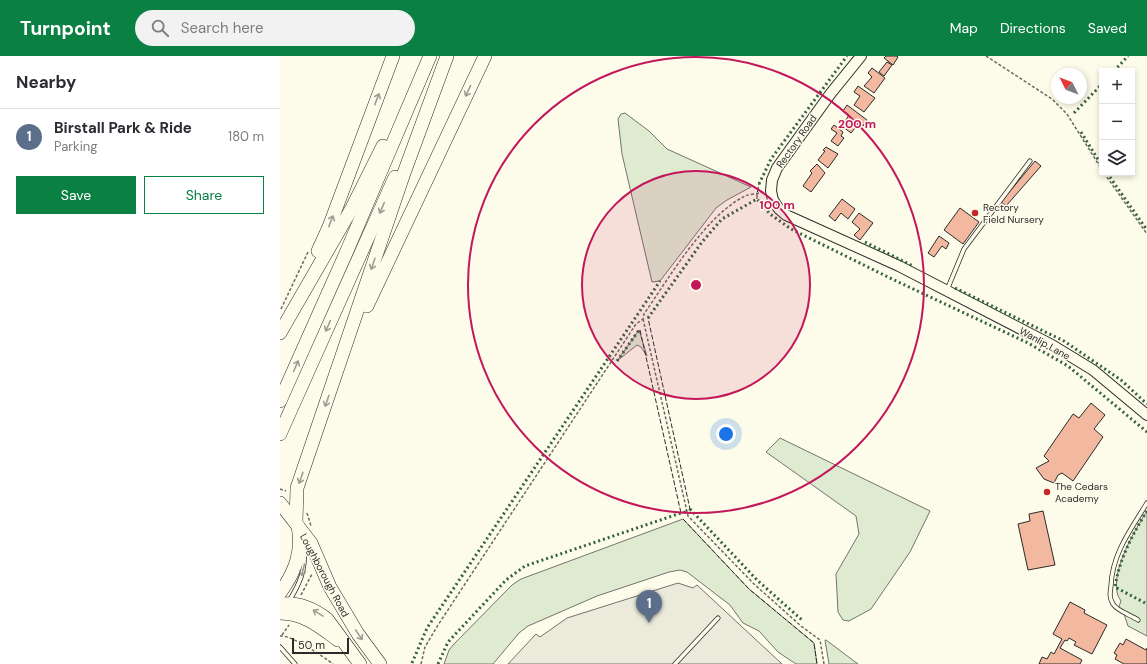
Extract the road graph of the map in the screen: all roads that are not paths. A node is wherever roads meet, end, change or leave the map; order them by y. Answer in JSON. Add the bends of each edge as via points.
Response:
{"nodes":[{"id":1,"x":393,"y":56,"type":"edge"},
{"id":2,"x":430,"y":56,"type":"edge"},
{"id":3,"x":447,"y":56,"type":"edge"},
{"id":4,"x":485,"y":56,"type":"edge"},
{"id":5,"x":861,"y":56,"type":"edge"},
{"id":6,"x":422,"y":74,"type":"junction"},
{"id":7,"x":1030,"y":161,"type":"dead end"},
{"id":8,"x":935,"y":284,"type":"joint"},
{"id":9,"x":947,"y":291,"type":"junction"},
{"id":10,"x":287,"y":320,"type":"junction"},
{"id":11,"x":280,"y":333,"type":"edge"},
{"id":12,"x":334,"y":380,"type":"junction"},
{"id":13,"x":280,"y":401,"type":"edge"},
{"id":14,"x":1147,"y":415,"type":"edge"},
{"id":15,"x":280,"y":434,"type":"edge"},
{"id":16,"x":280,"y":503,"type":"edge"},
{"id":17,"x":1147,"y":503,"type":"edge"},
{"id":18,"x":298,"y":527,"type":"junction"},
{"id":19,"x":282,"y":607,"type":"edge"},
{"id":20,"x":718,"y":618,"type":"dead end"},
{"id":21,"x":1138,"y":620,"type":"dead end"},
{"id":22,"x":280,"y":647,"type":"edge"},
{"id":23,"x":295,"y":664,"type":"edge"},
{"id":24,"x":360,"y":664,"type":"edge"},
{"id":25,"x":380,"y":664,"type":"edge"},
{"id":26,"x":675,"y":664,"type":"edge"}],
"edges":[{"from":10,"to":1,"type":"highway","one_way":true,"via":[[329,228]]},
{"from":2,"to":6,"type":"highway"},
{"from":3,"to":12,"type":"highway","one_way":true,"via":[[404,173]]},
{"from":3,"to":15,"type":"highway","one_way":true},
{"from":4,"to":12,"type":"highway","one_way":true},
{"from":5,"to":8,"type":"street","name":"Rectory Road","via":[[784,156],[772,180],[773,200],[786,215]]},
{"from":6,"to":10,"type":"highway","via":[[352,208]]},
{"from":13,"to":6,"type":"highway","one_way":true},
{"from":7,"to":9,"type":"lane","via":[[964,249]]},
{"from":8,"to":9,"type":"street","name":"Wanlip Lane"},
{"from":9,"to":14,"type":"street","name":"Wanlip Lane","via":[[1093,370]]},
{"from":10,"to":11,"type":"highway"},
{"from":12,"to":18,"type":"highway","one_way":true,"via":[[297,488]]},
{"from":16,"to":18,"type":"highway","name":"Loughborough Road"},
{"from":17,"to":21,"type":"lane","via":[[1120,548],[1112,567],[1111,579],[1111,602]]},
{"from":18,"to":19,"type":"highway","via":[[299,553]]},
{"from":18,"to":25,"type":"highway","name":"Loughborough Road","one_way":true,"via":[[311,543],[330,587]]},
{"from":24,"to":19,"type":"highway","name":"Loughborough Road","one_way":true,"via":[[321,614],[303,605]]},
{"from":20,"to":26,"type":"lane"},
{"from":22,"to":23,"type":"lane"}]}
